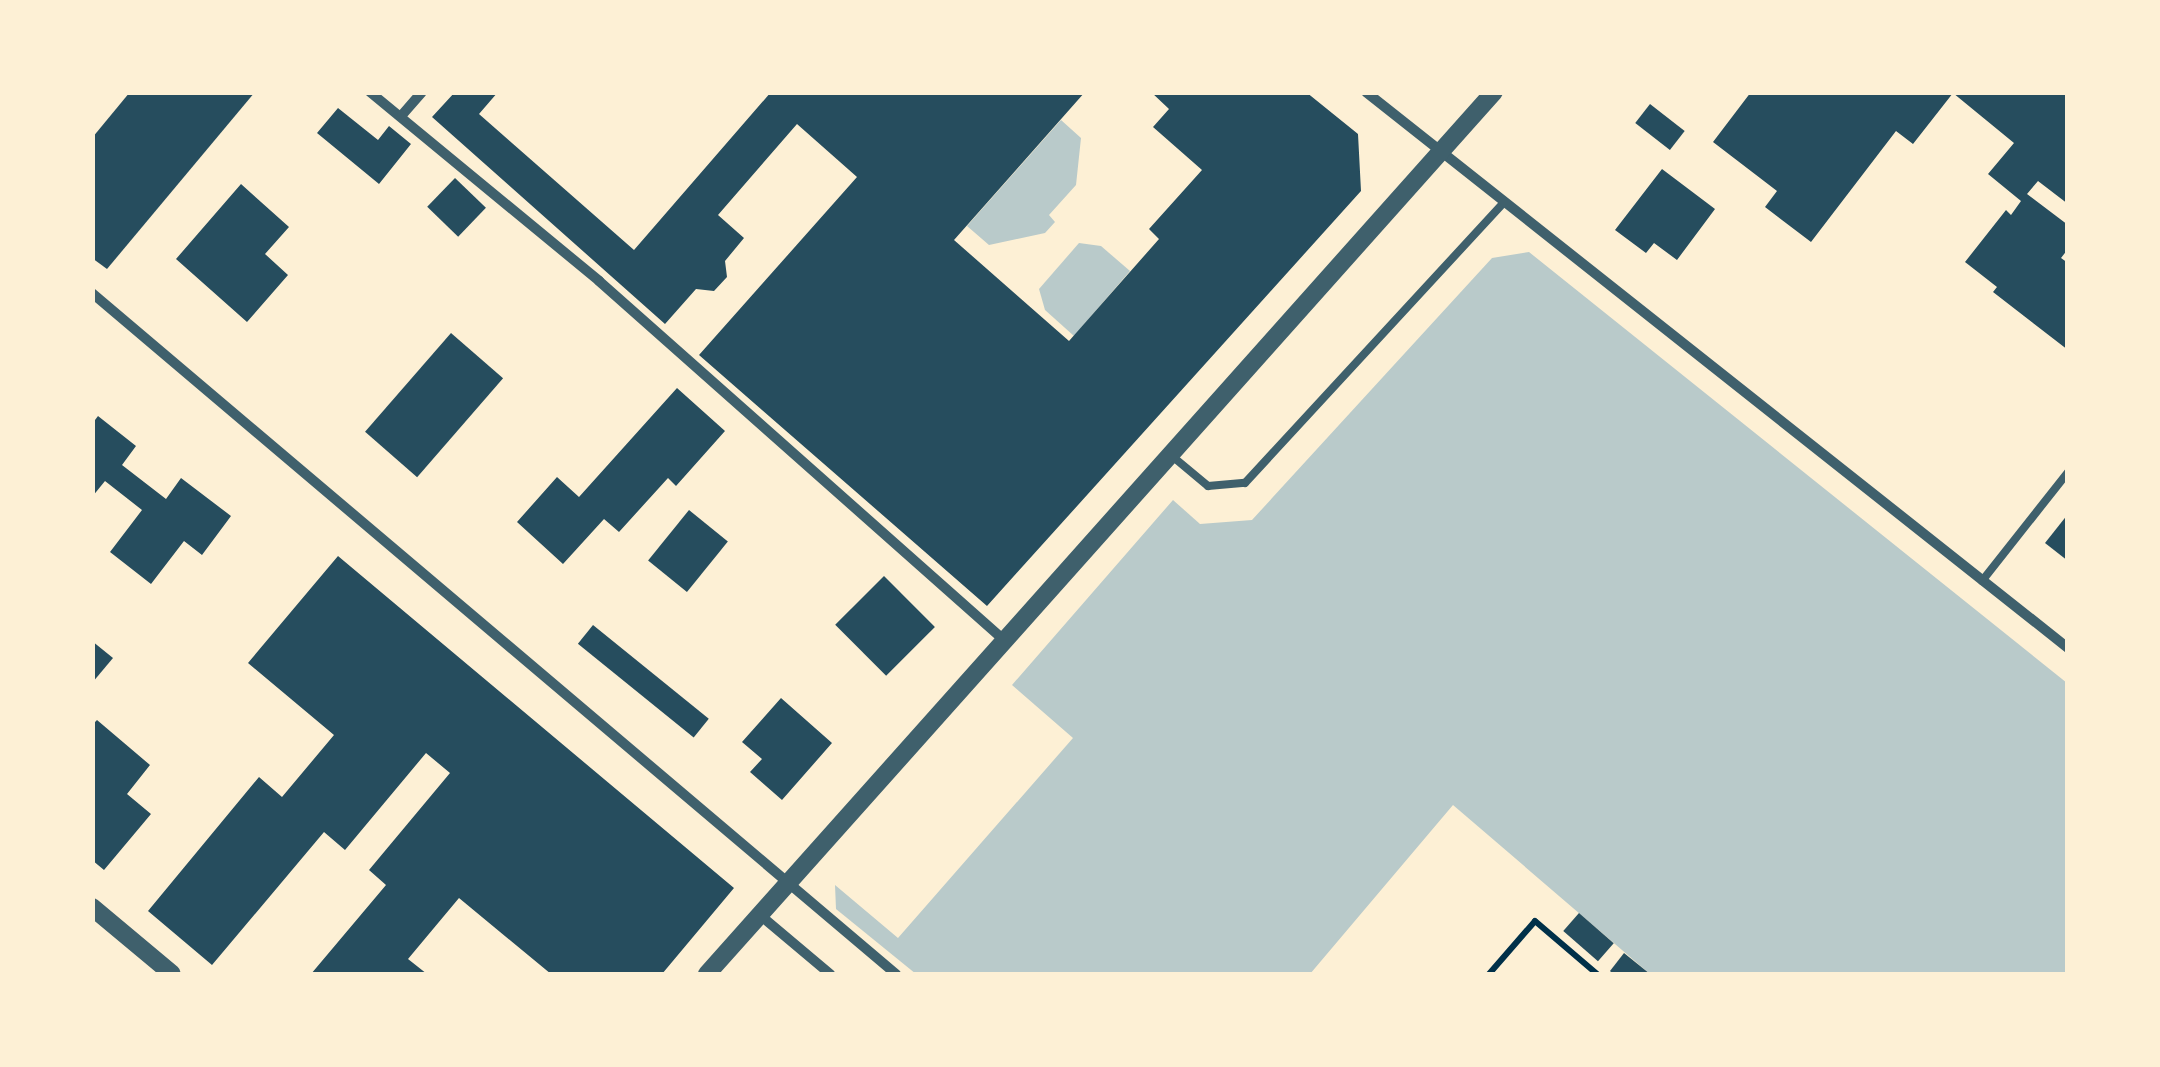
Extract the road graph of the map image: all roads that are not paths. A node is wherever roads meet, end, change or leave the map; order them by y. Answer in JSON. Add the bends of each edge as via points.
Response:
{"nodes":[{"id":1,"x":370,"y":92,"type":"edge"},
{"id":2,"x":422,"y":92,"type":"edge"},
{"id":3,"x":1366,"y":92,"type":"edge"},
{"id":4,"x":1494,"y":92,"type":"edge"},
{"id":5,"x":402,"y":115,"type":"junction"},
{"id":6,"x":1439,"y":152,"type":"junction"},
{"id":7,"x":1504,"y":202,"type":"junction"},
{"id":8,"x":92,"y":293,"type":"edge"},
{"id":9,"x":1170,"y":454,"type":"junction"},
{"id":10,"x":2068,"y":472,"type":"edge"},
{"id":11,"x":1982,"y":581,"type":"junction"},
{"id":12,"x":1005,"y":641,"type":"junction"},
{"id":13,"x":2068,"y":648,"type":"edge"},
{"id":14,"x":788,"y":884,"type":"junction"},
{"id":15,"x":92,"y":907,"type":"edge"},
{"id":16,"x":760,"y":915,"type":"junction"},
{"id":17,"x":172,"y":974,"type":"edge"},
{"id":18,"x":707,"y":974,"type":"edge"},
{"id":19,"x":830,"y":974,"type":"edge"},
{"id":20,"x":896,"y":974,"type":"edge"}],
"edges":[{"from":1,"to":5,"type":"street"},
{"from":2,"to":5,"type":"street"},
{"from":3,"to":6,"type":"street"},
{"from":4,"to":6,"type":"street"},
{"from":5,"to":12,"type":"street"},
{"from":6,"to":7,"type":"street"},
{"from":6,"to":9,"type":"street"},
{"from":7,"to":9,"type":"lane","via":[[1245,483],[1208,486]]},
{"from":7,"to":11,"type":"street"},
{"from":8,"to":14,"type":"street"},
{"from":9,"to":12,"type":"street"},
{"from":10,"to":11,"type":"lane"},
{"from":11,"to":13,"type":"street"},
{"from":12,"to":14,"type":"street"},
{"from":14,"to":16,"type":"street"},
{"from":14,"to":20,"type":"street"},
{"from":15,"to":17,"type":"street"},
{"from":16,"to":18,"type":"street"},
{"from":16,"to":19,"type":"street"}]}
